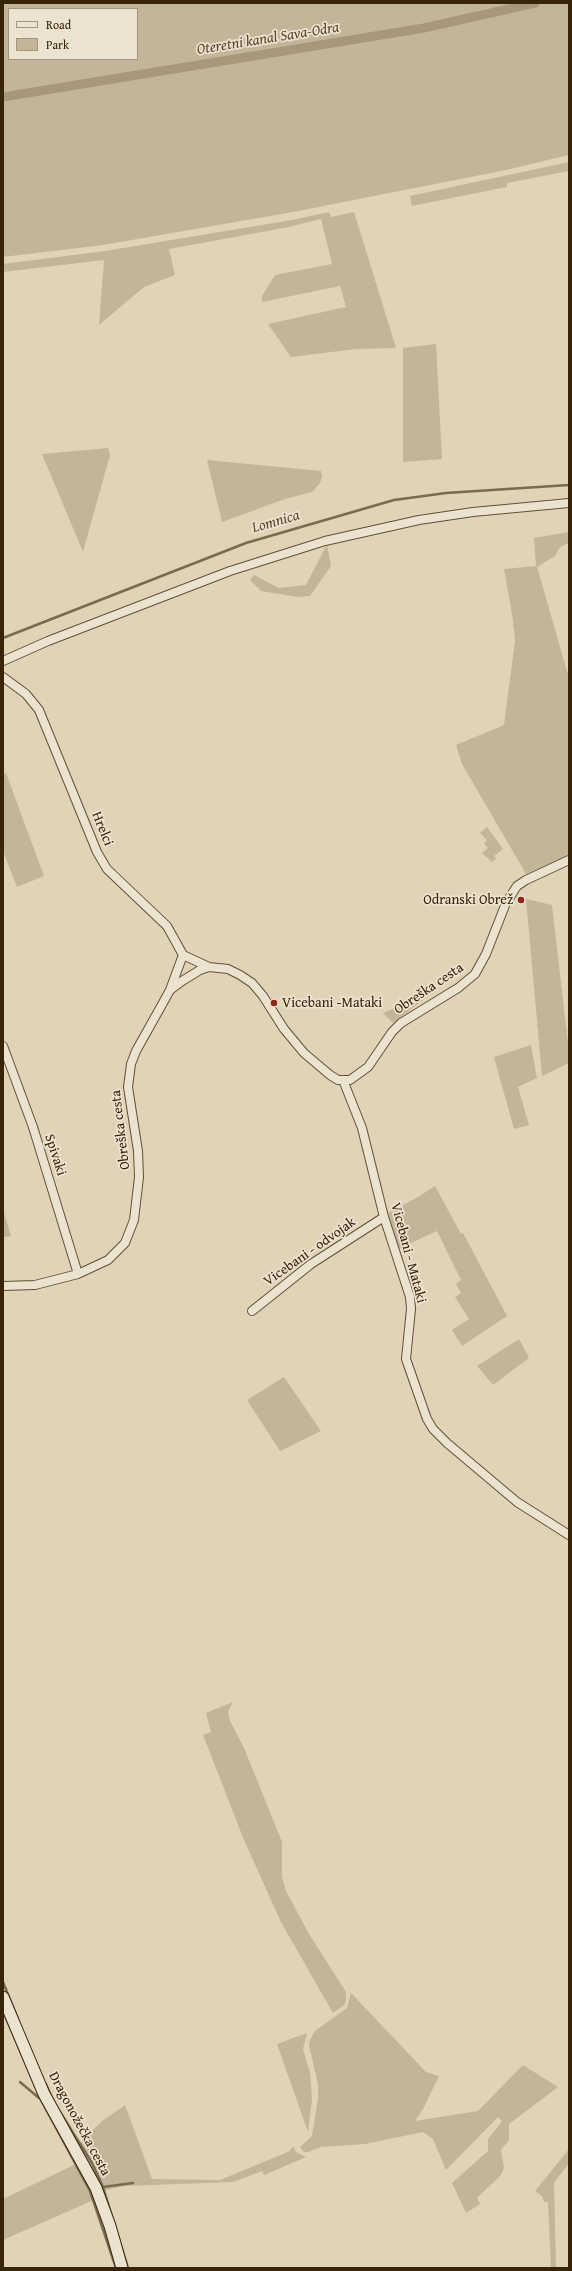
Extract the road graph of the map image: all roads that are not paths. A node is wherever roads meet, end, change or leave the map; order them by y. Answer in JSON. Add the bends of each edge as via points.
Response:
{"nodes":[{"id":1,"x":569,"y":503,"type":"edge"},
{"id":2,"x":3,"y":661,"type":"edge"},
{"id":3,"x":3,"y":677,"type":"edge"},
{"id":4,"x":569,"y":860,"type":"edge"},
{"id":5,"x":183,"y":955,"type":"junction"},
{"id":6,"x":209,"y":967,"type":"junction"},
{"id":7,"x":170,"y":990,"type":"junction"},
{"id":8,"x":3,"y":1046,"type":"edge"},
{"id":9,"x":343,"y":1080,"type":"junction"},
{"id":10,"x":384,"y":1217,"type":"junction"},
{"id":11,"x":78,"y":1274,"type":"junction"},
{"id":12,"x":3,"y":1286,"type":"edge"},
{"id":13,"x":252,"y":1311,"type":"dead end"},
{"id":14,"x":569,"y":1535,"type":"edge"},
{"id":15,"x":3,"y":1997,"type":"edge"},
{"id":16,"x":122,"y":2268,"type":"edge"}],
"edges":[{"from":1,"to":2,"type":"street","via":[[419,520],[325,541],[230,571]]},
{"from":3,"to":5,"type":"street","name":"Hrelci","via":[[26,694],[39,710],[104,865],[167,926]]},
{"from":4,"to":9,"type":"street","name":"Obreška cesta","via":[[517,886],[506,903],[483,959],[474,974],[458,988],[401,1023],[368,1067],[354,1078]]},
{"from":5,"to":6,"type":"street"},
{"from":5,"to":7,"type":"street"},
{"from":6,"to":7,"type":"street","name":"Obreška cesta","via":[[192,974]]},
{"from":6,"to":9,"type":"street","via":[[228,969],[252,984],[304,1053],[330,1075]]},
{"from":7,"to":11,"type":"street","name":"Obreška cesta","via":[[136,1051],[129,1075],[139,1165],[137,1199],[131,1232],[125,1243],[108,1260]]},
{"from":8,"to":11,"type":"street","name":"Spivaki","via":[[33,1128]]},
{"from":9,"to":10,"type":"street","name":"Vicebani - Mataki","via":[[362,1128]]},
{"from":10,"to":13,"type":"street","name":"Vicebani - odvojak","via":[[311,1264]]},
{"from":10,"to":14,"type":"street","name":"Vicebani - Mataki","via":[[411,1303],[406,1348],[408,1368],[433,1429],[455,1451],[517,1502]]},
{"from":11,"to":12,"type":"street","name":"Obreška cesta","via":[[35,1284]]},
{"from":15,"to":16,"type":"main road","name":"Dragonožečka cesta","via":[[44,2094],[96,2188]]}]}
